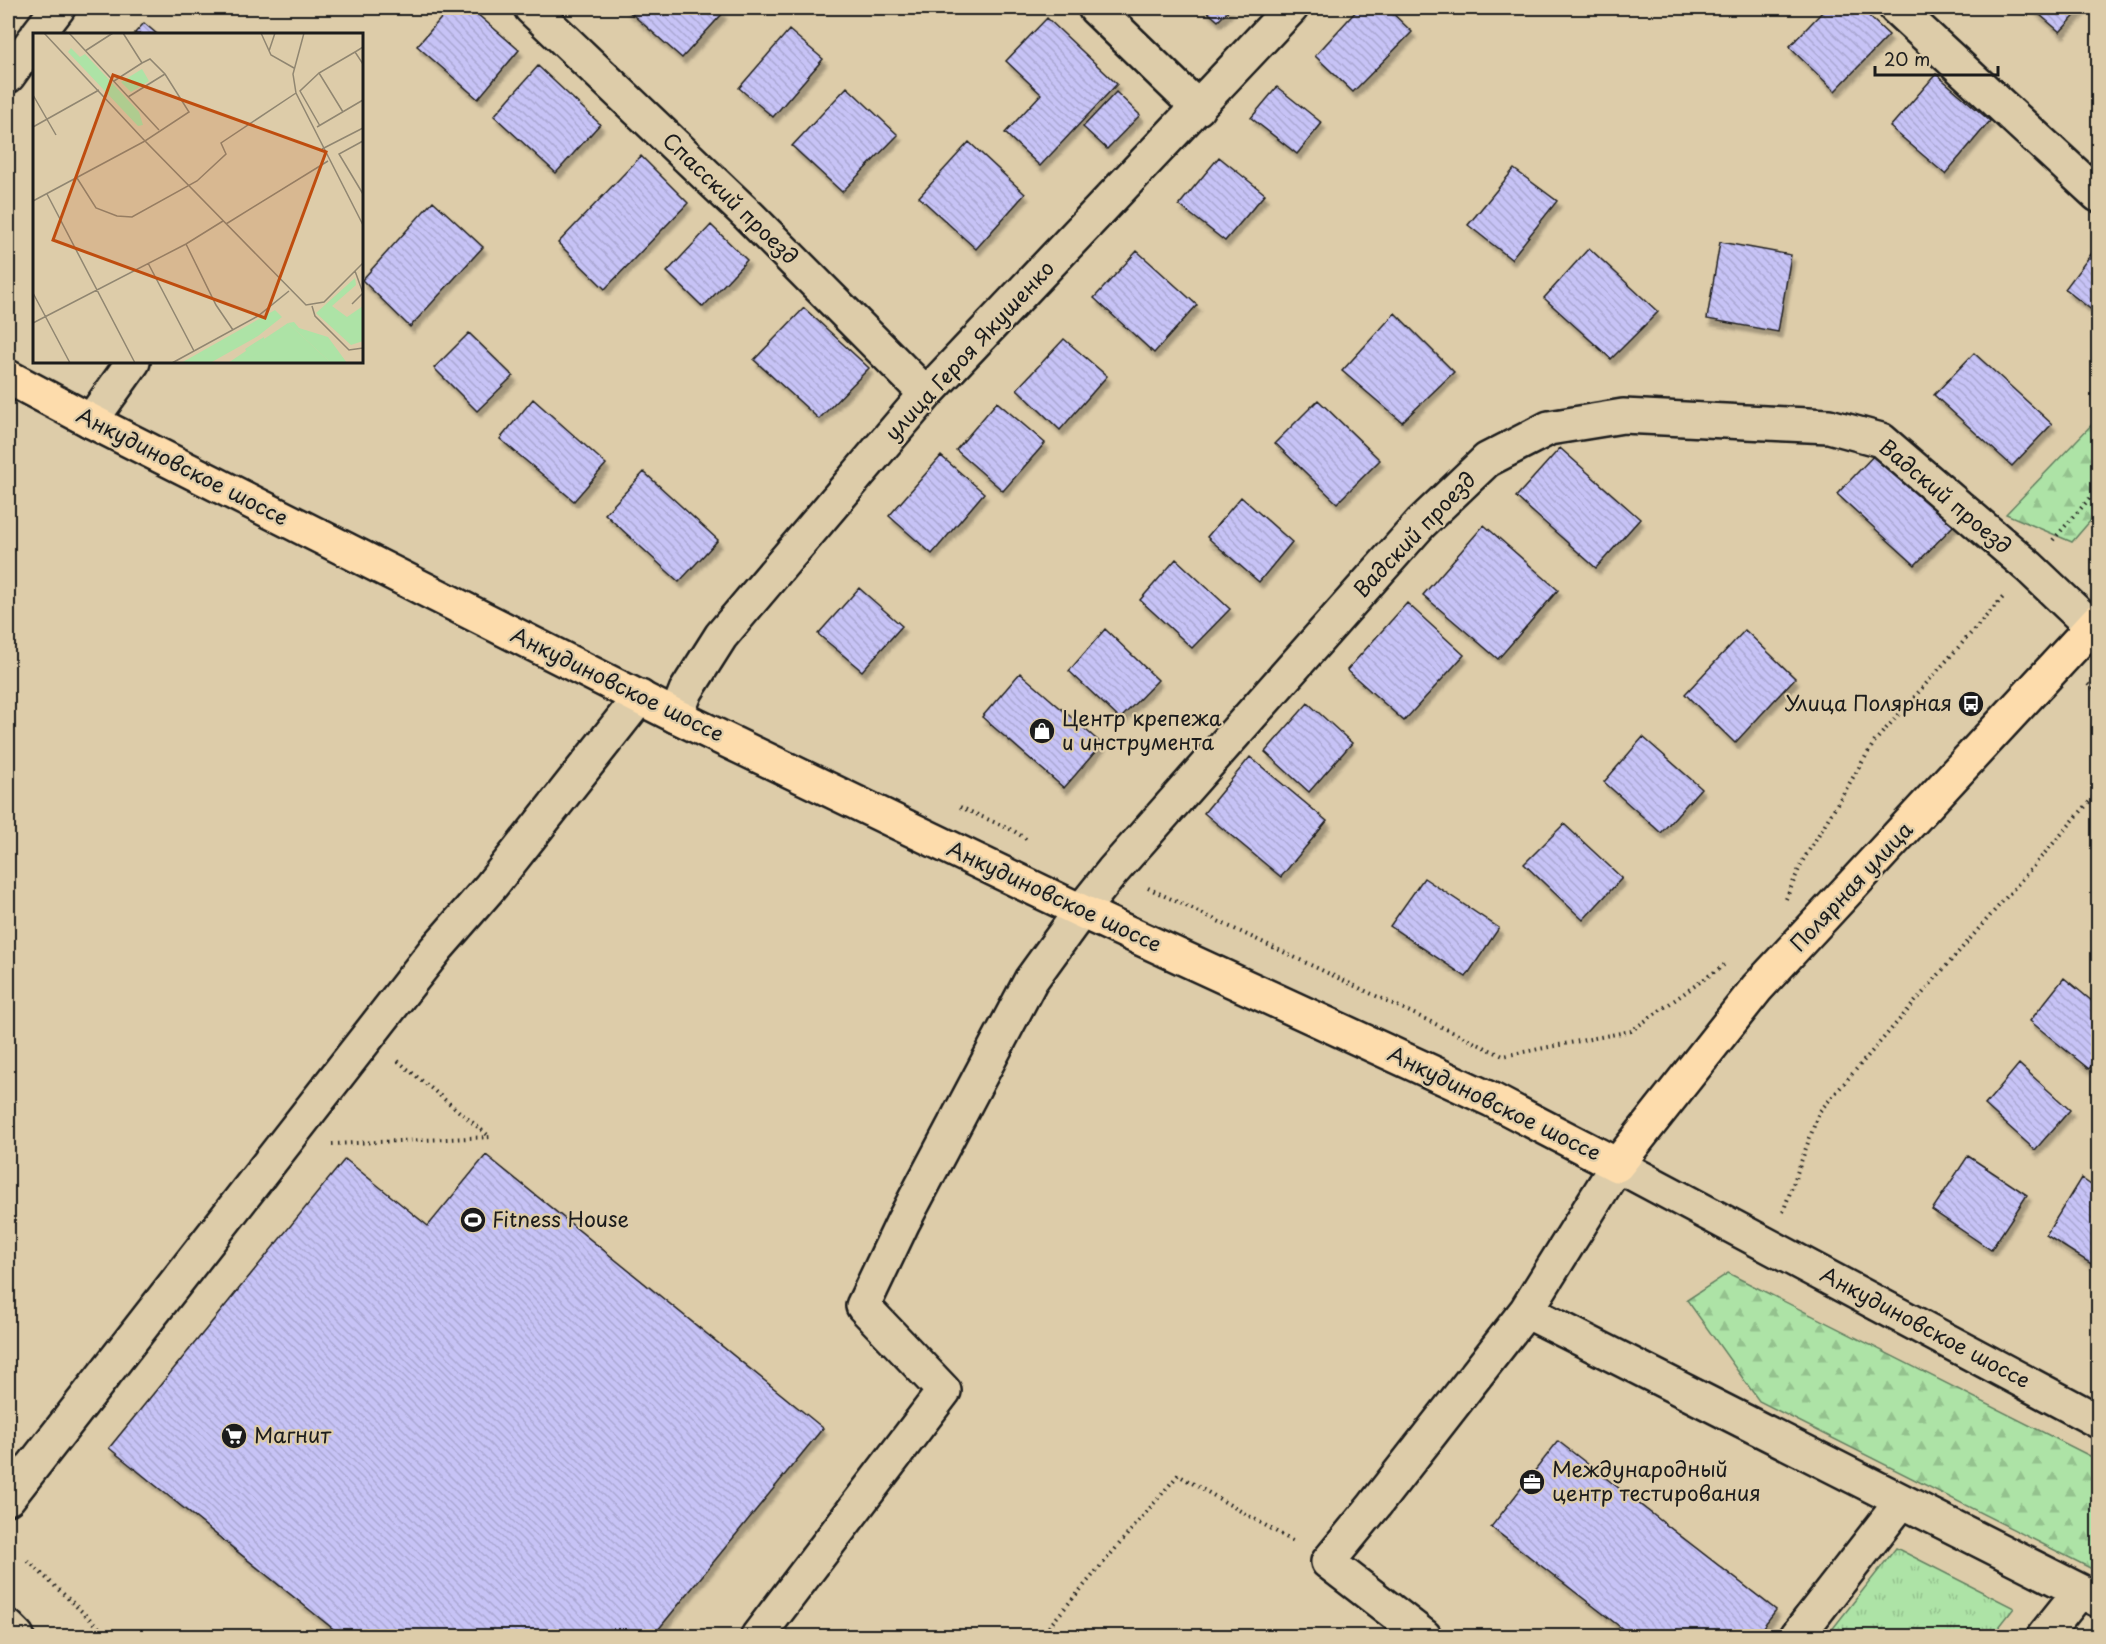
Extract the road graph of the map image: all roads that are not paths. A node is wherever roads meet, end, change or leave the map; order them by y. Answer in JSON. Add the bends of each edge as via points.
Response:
{"nodes":[{"id":1,"x":58,"y":8,"type":"edge"},
{"id":2,"x":531,"y":8,"type":"edge"},
{"id":3,"x":1095,"y":8,"type":"edge"},
{"id":4,"x":1291,"y":8,"type":"edge"},
{"id":5,"x":1896,"y":8,"type":"edge"},
{"id":6,"x":39,"y":33,"type":"edge"},
{"id":7,"x":33,"y":41,"type":"edge"},
{"id":8,"x":8,"y":76,"type":"edge"},
{"id":9,"x":1198,"y":108,"type":"junction"},
{"id":10,"x":2098,"y":195,"type":"edge"},
{"id":11,"x":132,"y":363,"type":"edge"},
{"id":12,"x":8,"y":377,"type":"edge"},
{"id":13,"x":926,"y":394,"type":"junction"},
{"id":14,"x":91,"y":421,"type":"junction"},
{"id":15,"x":2095,"y":624,"type":"edge"},
{"id":16,"x":640,"y":697,"type":"junction"},
{"id":17,"x":676,"y":716,"type":"junction"},
{"id":18,"x":1081,"y":911,"type":"junction"},
{"id":19,"x":1617,"y":1165,"type":"junction"},
{"id":20,"x":1526,"y":1311,"type":"junction"},
{"id":21,"x":2098,"y":1420,"type":"edge"},
{"id":22,"x":8,"y":1498,"type":"edge"},
{"id":23,"x":1902,"y":1501,"type":"junction"},
{"id":24,"x":2089,"y":1595,"type":"edge"},
{"id":25,"x":8,"y":1627,"type":"edge"},
{"id":26,"x":17,"y":1636,"type":"edge"},
{"id":27,"x":758,"y":1636,"type":"edge"},
{"id":28,"x":1424,"y":1636,"type":"edge"},
{"id":29,"x":1797,"y":1636,"type":"edge"},
{"id":30,"x":2044,"y":1636,"type":"edge"}],
"edges":[{"from":1,"to":6,"type":"street"},
{"from":2,"to":13,"type":"street","name":"Спасский проезд","via":[[749,216]]},
{"from":3,"to":9,"type":"street"},
{"from":4,"to":9,"type":"street","name":"улица Героя Якушенко"},
{"from":5,"to":10,"type":"street"},
{"from":7,"to":8,"type":"street"},
{"from":9,"to":13,"type":"street","name":"улица Героя Якушенко"},
{"from":11,"to":14,"type":"street"},
{"from":12,"to":14,"type":"main road","name":"Анкудиновское шоссе"},
{"from":13,"to":17,"type":"street","name":"улица Героя Якушенко","via":[[721,636],[686,691]]},
{"from":14,"to":16,"type":"main road","name":"Анкудиновское шоссе"},
{"from":15,"to":18,"type":"street","name":"Вадский проезд","via":[[1881,440],[1829,426],[1623,416],[1550,428],[1487,460],[1421,523]]},
{"from":15,"to":19,"type":"main road","name":"Полярная улица","via":[[1757,988]]},
{"from":16,"to":17,"type":"main road","name":"Анкудиновское шоссе"},
{"from":16,"to":22,"type":"street","via":[[429,959]]},
{"from":17,"to":18,"type":"main road","name":"Анкудиновское шоссе"},
{"from":18,"to":19,"type":"main road","name":"Анкудиновское шоссе","via":[[1492,1100]]},
{"from":18,"to":27,"type":"street","name":"Вадский проезд","via":[[1031,980],[863,1306],[944,1391]]},
{"from":19,"to":20,"type":"street"},
{"from":19,"to":21,"type":"street","name":"Анкудиновское шоссе"},
{"from":20,"to":23,"type":"street"},
{"from":20,"to":28,"type":"street","via":[[1328,1562]]},
{"from":23,"to":24,"type":"street"},
{"from":23,"to":29,"type":"street"},
{"from":24,"to":30,"type":"street"},
{"from":25,"to":26,"type":"street"}]}
